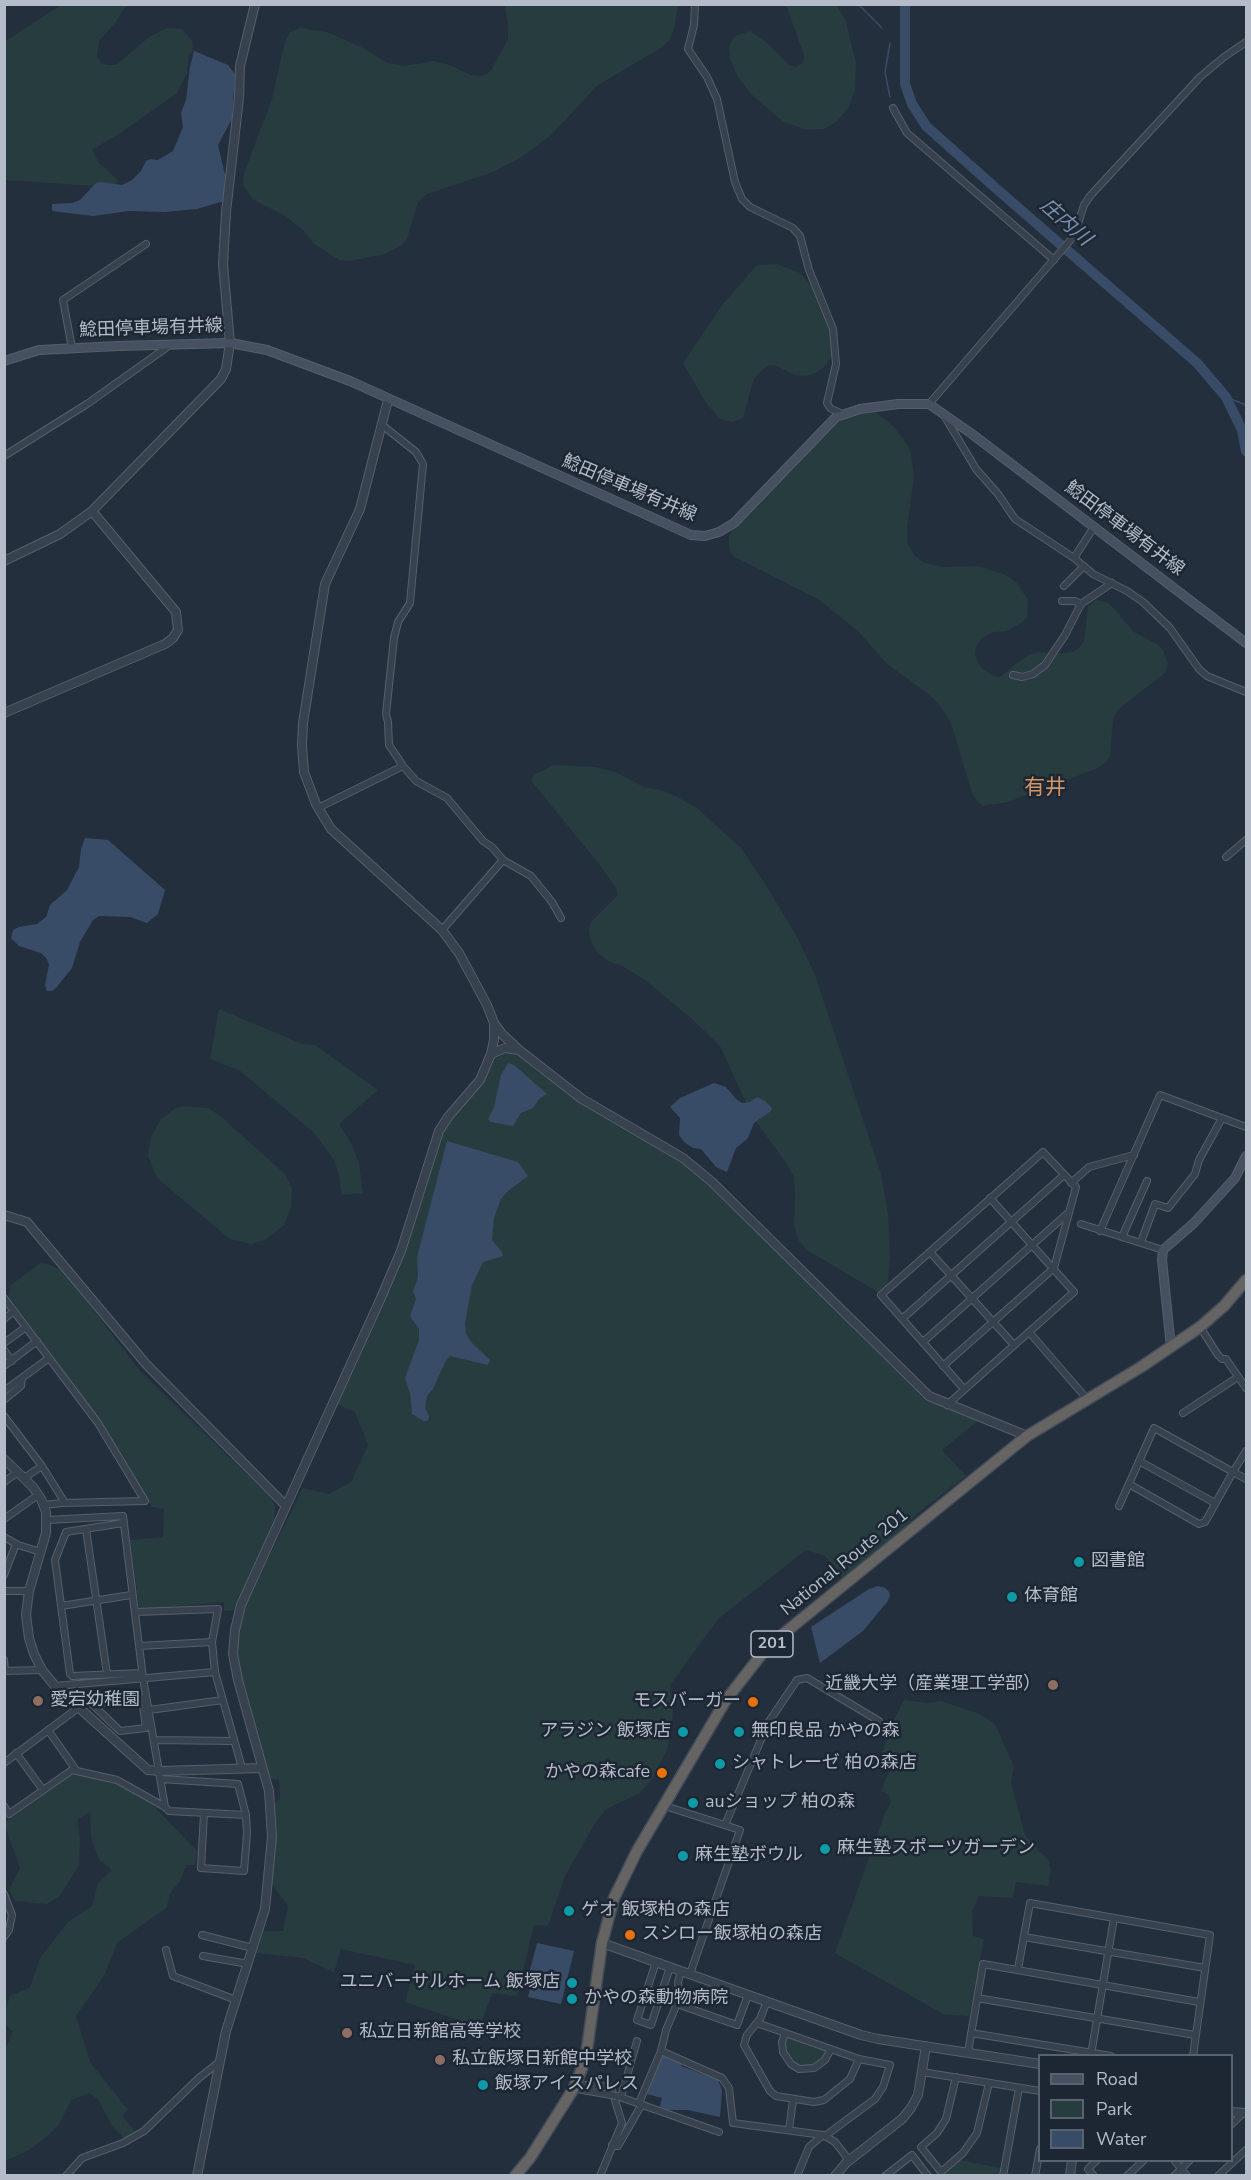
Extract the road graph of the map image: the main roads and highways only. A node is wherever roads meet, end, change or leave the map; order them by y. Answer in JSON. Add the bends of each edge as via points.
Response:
{"nodes":[{"id":1,"x":4,"y":361,"type":"edge"},
{"id":2,"x":1246,"y":643,"type":"edge"},
{"id":3,"x":1246,"y":1156,"type":"edge"},
{"id":4,"x":1246,"y":1280,"type":"edge"},
{"id":5,"x":1171,"y":1347,"type":"junction"},
{"id":6,"x":515,"y":2175,"type":"edge"}],
"edges":[{"from":1,"to":2,"type":"main road","name":"鯰田停車場有井線","via":[[39,350],[72,348],[230,343],[267,350],[350,381],[664,524],[705,536],[734,523],[842,414],[898,404],[929,404]]},
{"from":3,"to":5,"type":"main road","via":[[1235,1178],[1163,1250]]},
{"from":4,"to":5,"type":"highway","name":"National Route 201","number":"201","via":[[1224,1306]]},
{"from":5,"to":6,"type":"highway","name":"National Route 201","number":"201","via":[[1027,1436],[761,1655],[726,1700],[614,1898],[602,1943],[587,2049],[574,2088]]}]}
